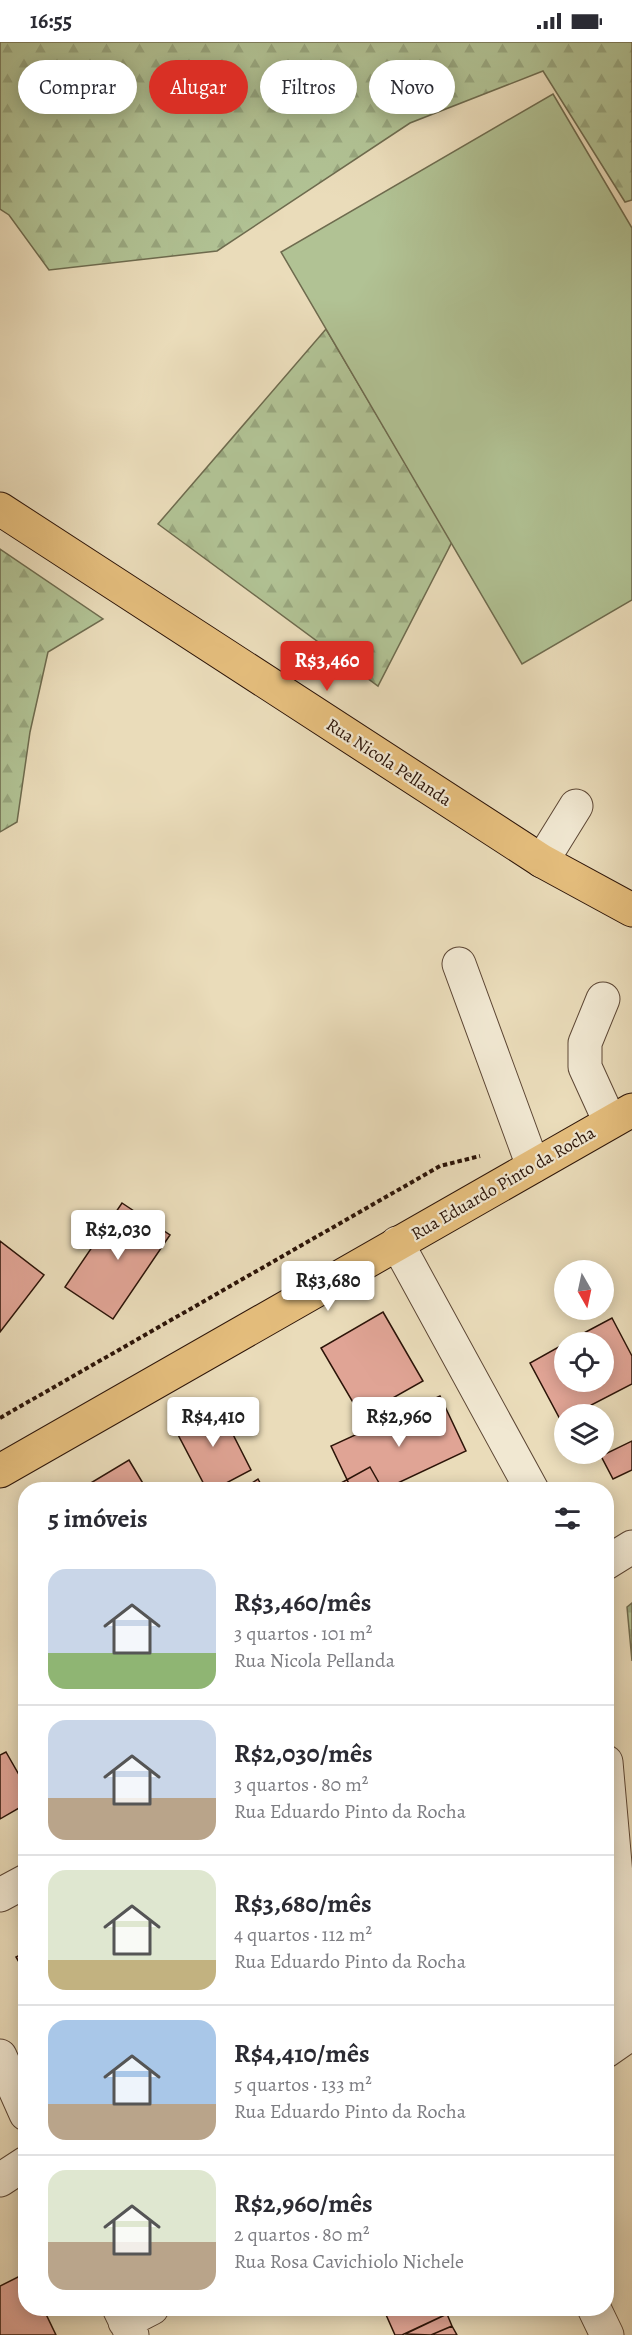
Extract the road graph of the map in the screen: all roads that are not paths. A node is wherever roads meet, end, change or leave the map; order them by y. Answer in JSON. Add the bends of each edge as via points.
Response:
{"nodes":[{"id":1,"x":0,"y":509,"type":"edge"},
{"id":2,"x":576,"y":806,"type":"dead end"},
{"id":3,"x":542,"y":861,"type":"junction"},
{"id":4,"x":632,"y":910,"type":"edge"},
{"id":5,"x":459,"y":964,"type":"dead end"},
{"id":6,"x":603,"y":999,"type":"dead end"},
{"id":7,"x":621,"y":1116,"type":"edge"},
{"id":8,"x":528,"y":1153,"type":"junction"},
{"id":9,"x":398,"y":1243,"type":"junction"},
{"id":10,"x":0,"y":1471,"type":"edge"},
{"id":11,"x":528,"y":1482,"type":"edge"},
{"id":12,"x":632,"y":1547,"type":"edge"},
{"id":13,"x":614,"y":1558,"type":"edge"},
{"id":14,"x":18,"y":1885,"type":"edge"},
{"id":15,"x":614,"y":1892,"type":"edge"},
{"id":16,"x":0,"y":1894,"type":"edge"},
{"id":17,"x":623,"y":2039,"type":"edge"},
{"id":18,"x":0,"y":2056,"type":"edge"},
{"id":19,"x":18,"y":2096,"type":"edge"},
{"id":20,"x":18,"y":2168,"type":"edge"},
{"id":21,"x":0,"y":2180,"type":"edge"},
{"id":22,"x":598,"y":2316,"type":"edge"},
{"id":23,"x":607,"y":2335,"type":"edge"}],
"edges":[{"from":1,"to":3,"type":"main road","name":"Rua Nicola Pellanda"},
{"from":2,"to":3,"type":"street"},
{"from":3,"to":4,"type":"main road","name":"Rua Nicola Pellanda"},
{"from":5,"to":8,"type":"street"},
{"from":6,"to":7,"type":"street","via":[[585,1043],[585,1067]]},
{"from":7,"to":8,"type":"main road","name":"Rua Eduardo Pinto da Rocha"},
{"from":8,"to":9,"type":"main road","name":"Rua Eduardo Pinto da Rocha"},
{"from":9,"to":10,"type":"main road","name":"Rua Eduardo Pinto da Rocha"},
{"from":9,"to":11,"type":"street"},
{"from":12,"to":13,"type":"street"},
{"from":14,"to":16,"type":"street"},
{"from":15,"to":17,"type":"street"},
{"from":18,"to":19,"type":"street"},
{"from":20,"to":21,"type":"street"},
{"from":22,"to":23,"type":"street"}]}
